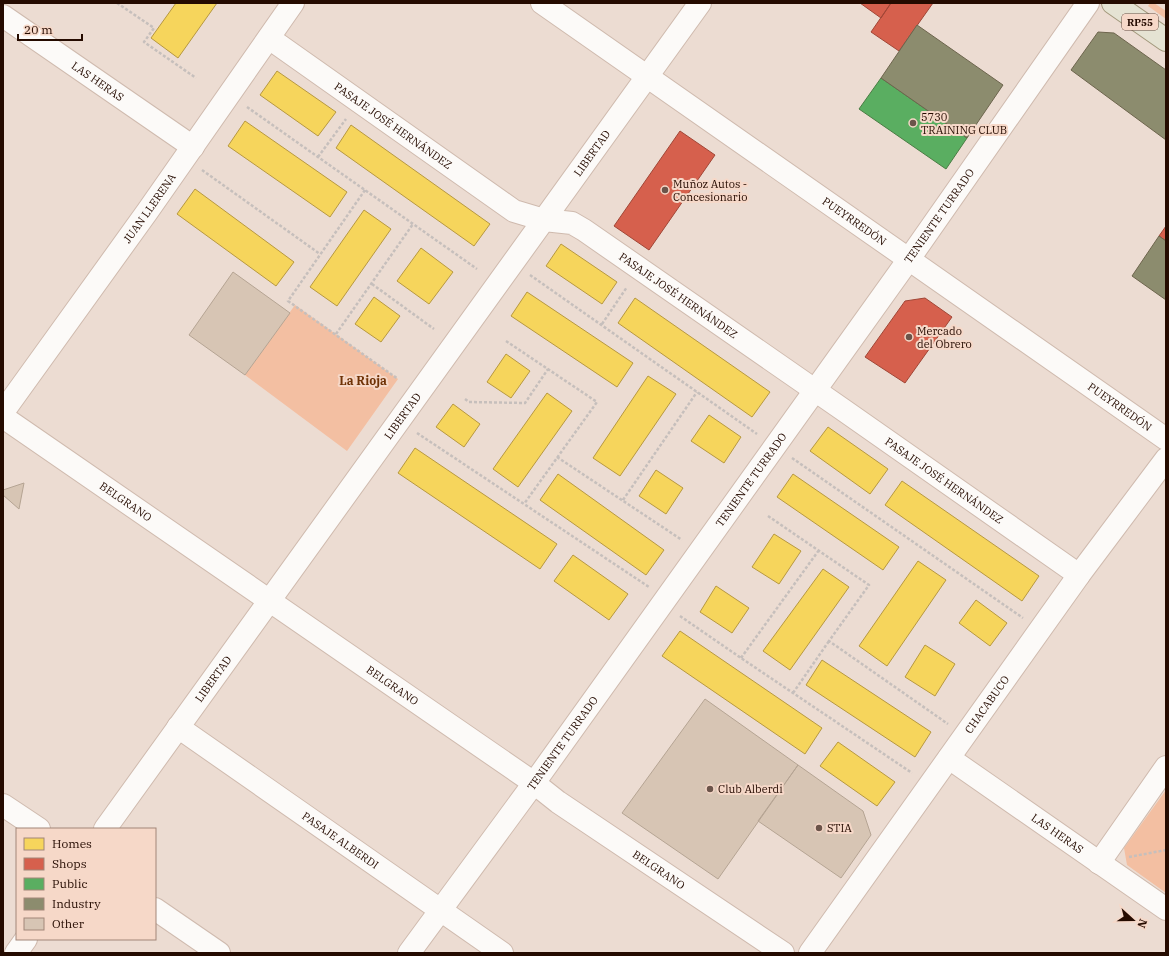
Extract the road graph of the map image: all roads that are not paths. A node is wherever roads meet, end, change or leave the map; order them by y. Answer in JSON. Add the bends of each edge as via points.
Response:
{"nodes":[{"id":1,"x":293,"y":3,"type":"edge"},
{"id":2,"x":542,"y":3,"type":"edge"},
{"id":3,"x":700,"y":3,"type":"edge"},
{"id":4,"x":1088,"y":3,"type":"edge"},
{"id":5,"x":1113,"y":3,"type":"edge"},
{"id":6,"x":3,"y":16,"type":"edge"},
{"id":7,"x":269,"y":38,"type":"junction"},
{"id":8,"x":1166,"y":40,"type":"edge"},
{"id":9,"x":647,"y":77,"type":"junction"},
{"id":10,"x":193,"y":147,"type":"junction"},
{"id":11,"x":544,"y":220,"type":"junction"},
{"id":12,"x":909,"y":259,"type":"junction"},
{"id":13,"x":815,"y":390,"type":"junction"},
{"id":14,"x":3,"y":412,"type":"edge"},
{"id":15,"x":3,"y":418,"type":"edge"},
{"id":16,"x":1166,"y":438,"type":"edge"},
{"id":17,"x":1166,"y":458,"type":"edge"},
{"id":18,"x":1079,"y":575,"type":"junction"},
{"id":19,"x":270,"y":601,"type":"junction"},
{"id":20,"x":178,"y":728,"type":"junction"},
{"id":21,"x":949,"y":758,"type":"junction"},
{"id":22,"x":1166,"y":767,"type":"edge"},
{"id":23,"x":534,"y":783,"type":"junction"},
{"id":24,"x":3,"y":805,"type":"edge"},
{"id":25,"x":38,"y":828,"type":"edge"},
{"id":26,"x":106,"y":828,"type":"edge"},
{"id":27,"x":1099,"y":863,"type":"junction"},
{"id":28,"x":1166,"y":909,"type":"edge"},
{"id":29,"x":156,"y":910,"type":"edge"},
{"id":30,"x":440,"y":910,"type":"junction"},
{"id":31,"x":25,"y":940,"type":"edge"},
{"id":32,"x":16,"y":953,"type":"edge"},
{"id":33,"x":219,"y":953,"type":"edge"},
{"id":34,"x":409,"y":953,"type":"edge"},
{"id":35,"x":502,"y":953,"type":"edge"},
{"id":36,"x":783,"y":953,"type":"edge"},
{"id":37,"x":810,"y":953,"type":"edge"}],
"edges":[{"from":1,"to":7,"type":"street","name":"JUAN LLERENA"},
{"from":2,"to":9,"type":"street","name":"PUEYRREDÓN"},
{"from":3,"to":9,"type":"street","name":"LIBERTAD"},
{"from":4,"to":12,"type":"street","name":"TENIENTE TURRADO"},
{"from":5,"to":8,"type":"main road","number":"RP55"},
{"from":6,"to":10,"type":"street","name":"LAS HERAS"},
{"from":7,"to":10,"type":"street","name":"JUAN LLERENA"},
{"from":7,"to":11,"type":"street","name":"PASAJE JOSÉ HERNÁNDEZ","via":[[514,211]]},
{"from":9,"to":11,"type":"street","name":"LIBERTAD"},
{"from":9,"to":12,"type":"street","name":"PUEYRREDÓN"},
{"from":10,"to":14,"type":"street","name":"JUAN LLERENA"},
{"from":11,"to":13,"type":"street","name":"PASAJE JOSÉ HERNÁNDEZ","via":[[572,223],[584,230]]},
{"from":11,"to":19,"type":"street","name":"LIBERTAD"},
{"from":12,"to":13,"type":"street","name":"TENIENTE TURRADO"},
{"from":12,"to":16,"type":"street","name":"PUEYRREDÓN"},
{"from":13,"to":18,"type":"street","name":"PASAJE JOSÉ HERNÁNDEZ"},
{"from":13,"to":23,"type":"street","name":"TENIENTE TURRADO"},
{"from":15,"to":19,"type":"street","name":"BELGRANO"},
{"from":17,"to":18,"type":"street","name":"CHACABUCO"},
{"from":18,"to":21,"type":"street","name":"CHACABUCO"},
{"from":19,"to":20,"type":"street","name":"LIBERTAD"},
{"from":19,"to":23,"type":"street","name":"BELGRANO"},
{"from":20,"to":26,"type":"street","name":"LIBERTAD"},
{"from":20,"to":30,"type":"street","name":"PASAJE ALBERDI"},
{"from":21,"to":27,"type":"street","name":"LAS HERAS"},
{"from":21,"to":37,"type":"street","name":"CHACABUCO"},
{"from":22,"to":27,"type":"street"},
{"from":23,"to":30,"type":"street","name":"TENIENTE TURRADO"},
{"from":23,"to":36,"type":"street","name":"BELGRANO","via":[[558,802]]},
{"from":24,"to":25,"type":"street"},
{"from":27,"to":28,"type":"street","name":"LAS HERAS"},
{"from":29,"to":33,"type":"street"},
{"from":30,"to":34,"type":"street","name":"TENIENTE TURRADO"},
{"from":30,"to":35,"type":"street","name":"PASAJE ALBERDI"},
{"from":31,"to":32,"type":"street"}]}
